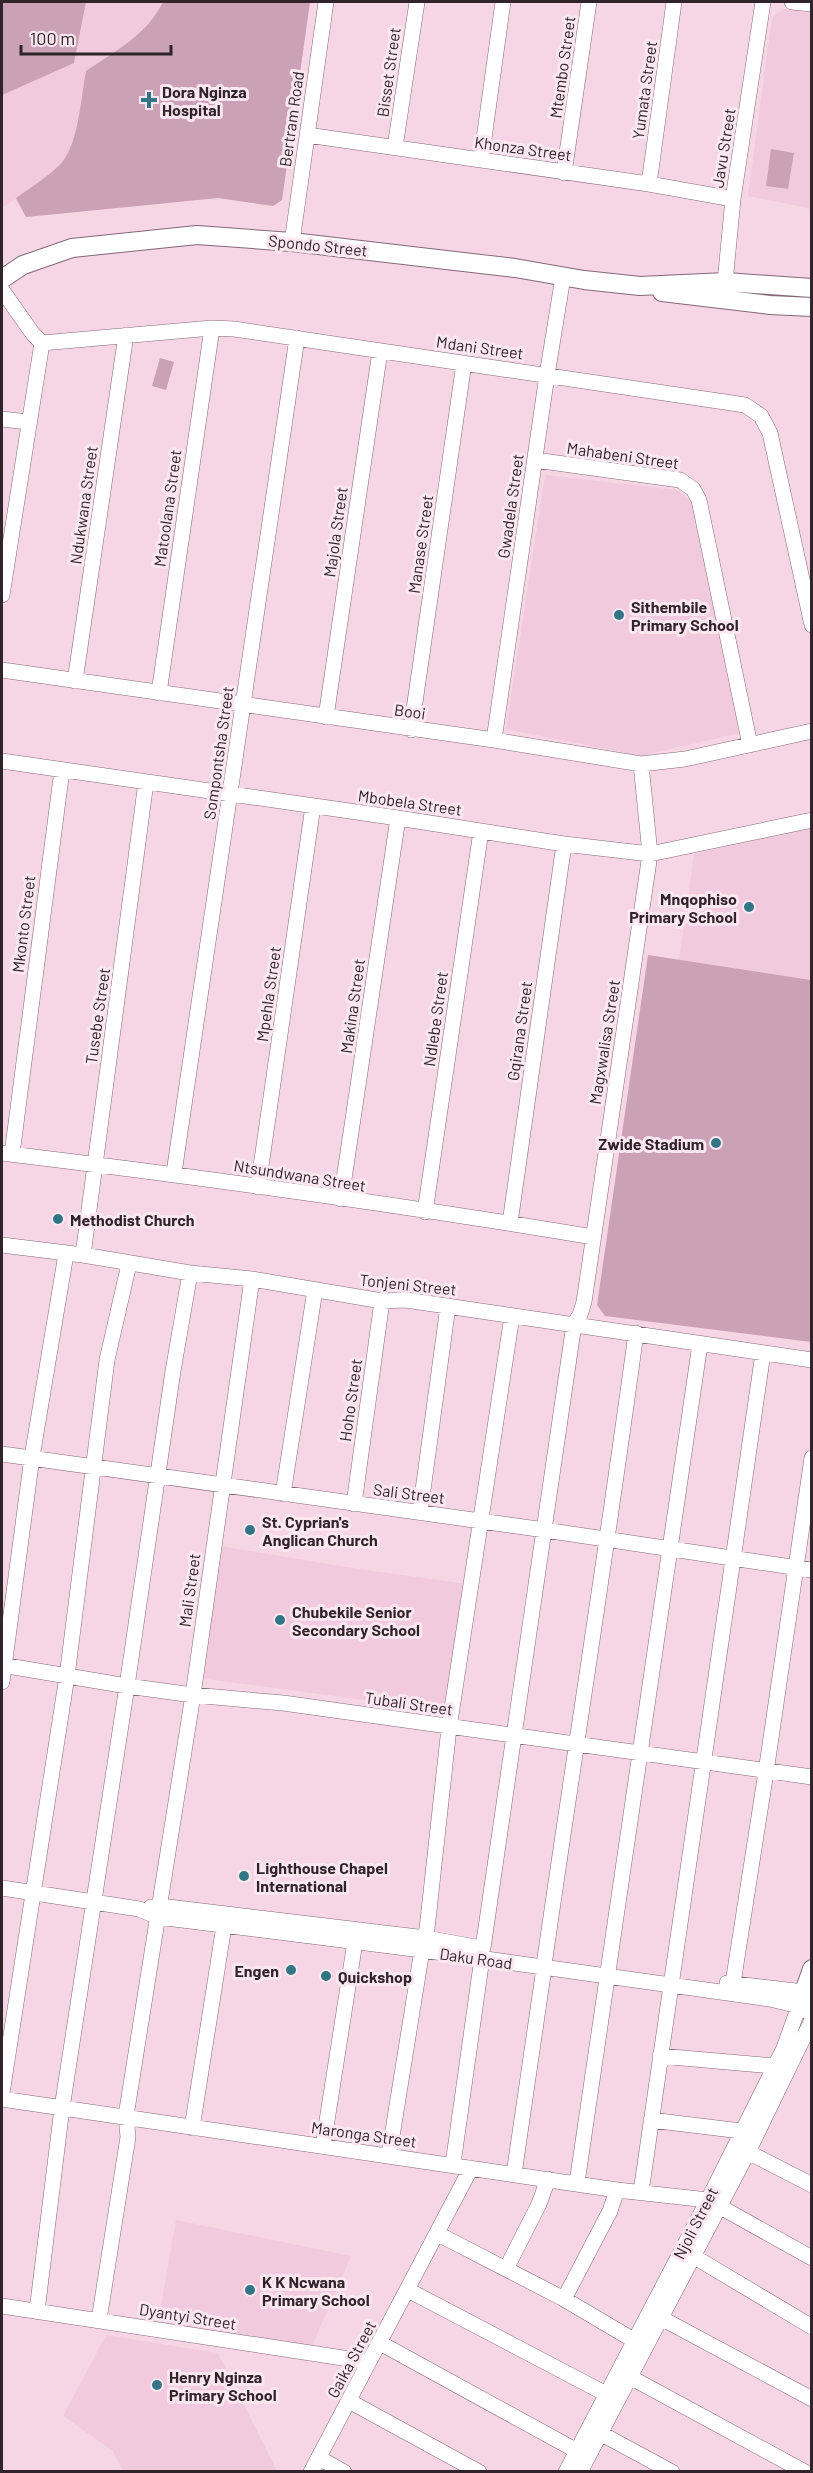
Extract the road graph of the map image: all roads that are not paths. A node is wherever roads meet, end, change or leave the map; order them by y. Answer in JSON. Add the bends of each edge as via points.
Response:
{"nodes":[{"id":1,"x":326,"y":2,"type":"edge"},
{"id":2,"x":417,"y":2,"type":"edge"},
{"id":3,"x":503,"y":2,"type":"edge"},
{"id":4,"x":589,"y":2,"type":"edge"},
{"id":5,"x":674,"y":2,"type":"edge"},
{"id":6,"x":763,"y":2,"type":"edge"},
{"id":7,"x":792,"y":2,"type":"edge"},
{"id":8,"x":812,"y":4,"type":"edge"},
{"id":9,"x":307,"y":135,"type":"junction"},
{"id":10,"x":395,"y":147,"type":"junction"},
{"id":11,"x":481,"y":160,"type":"junction"},
{"id":12,"x":564,"y":173,"type":"junction"},
{"id":13,"x":649,"y":184,"type":"junction"},
{"id":14,"x":733,"y":199,"type":"junction"},
{"id":15,"x":292,"y":242,"type":"junction"},
{"id":16,"x":563,"y":277,"type":"junction"},
{"id":17,"x":2,"y":279,"type":"edge"},
{"id":18,"x":812,"y":288,"type":"edge"},
{"id":19,"x":2,"y":290,"type":"edge"},
{"id":20,"x":725,"y":291,"type":"junction"},
{"id":21,"x":807,"y":309,"type":"edge"},
{"id":22,"x":212,"y":328,"type":"junction"},
{"id":23,"x":126,"y":335,"type":"junction"},
{"id":24,"x":297,"y":338,"type":"junction"},
{"id":25,"x":42,"y":343,"type":"junction"},
{"id":26,"x":380,"y":351,"type":"junction"},
{"id":27,"x":464,"y":363,"type":"junction"},
{"id":28,"x":547,"y":375,"type":"junction"},
{"id":29,"x":2,"y":418,"type":"edge"},
{"id":30,"x":28,"y":422,"type":"junction"},
{"id":31,"x":535,"y":460,"type":"junction"},
{"id":32,"x":2,"y":595,"type":"edge"},
{"id":33,"x":812,"y":625,"type":"edge"},
{"id":34,"x":2,"y":670,"type":"edge"},
{"id":35,"x":75,"y":681,"type":"junction"},
{"id":36,"x":159,"y":693,"type":"junction"},
{"id":37,"x":242,"y":706,"type":"junction"},
{"id":38,"x":326,"y":717,"type":"junction"},
{"id":39,"x":411,"y":730,"type":"junction"},
{"id":40,"x":812,"y":731,"type":"edge"},
{"id":41,"x":494,"y":740,"type":"junction"},
{"id":42,"x":750,"y":745,"type":"junction"},
{"id":43,"x":2,"y":761,"type":"edge"},
{"id":44,"x":641,"y":764,"type":"junction"},
{"id":45,"x":62,"y":770,"type":"junction"},
{"id":46,"x":146,"y":782,"type":"junction"},
{"id":47,"x":231,"y":794,"type":"junction"},
{"id":48,"x":313,"y":806,"type":"junction"},
{"id":49,"x":398,"y":818,"type":"junction"},
{"id":50,"x":812,"y":820,"type":"edge"},
{"id":51,"x":481,"y":831,"type":"junction"},
{"id":52,"x":564,"y":844,"type":"junction"},
{"id":53,"x":650,"y":854,"type":"junction"},
{"id":54,"x":7,"y":1154,"type":"edge"},
{"id":55,"x":95,"y":1166,"type":"junction"},
{"id":56,"x":174,"y":1173,"type":"junction"},
{"id":57,"x":258,"y":1187,"type":"junction"},
{"id":58,"x":341,"y":1199,"type":"junction"},
{"id":59,"x":425,"y":1212,"type":"junction"},
{"id":60,"x":510,"y":1223,"type":"junction"},
{"id":61,"x":593,"y":1237,"type":"junction"},
{"id":62,"x":2,"y":1246,"type":"edge"},
{"id":63,"x":66,"y":1254,"type":"junction"},
{"id":64,"x":83,"y":1255,"type":"junction"},
{"id":65,"x":129,"y":1264,"type":"junction"},
{"id":66,"x":190,"y":1273,"type":"junction"},
{"id":67,"x":252,"y":1279,"type":"junction"},
{"id":68,"x":315,"y":1290,"type":"junction"},
{"id":69,"x":382,"y":1301,"type":"junction"},
{"id":70,"x":448,"y":1306,"type":"junction"},
{"id":71,"x":512,"y":1316,"type":"junction"},
{"id":72,"x":574,"y":1324,"type":"junction"},
{"id":73,"x":636,"y":1333,"type":"junction"},
{"id":74,"x":700,"y":1344,"type":"junction"},
{"id":75,"x":763,"y":1353,"type":"junction"},
{"id":76,"x":812,"y":1360,"type":"edge"},
{"id":77,"x":2,"y":1454,"type":"edge"},
{"id":78,"x":32,"y":1457,"type":"junction"},
{"id":79,"x":812,"y":1458,"type":"edge"},
{"id":80,"x":93,"y":1465,"type":"junction"},
{"id":81,"x":158,"y":1476,"type":"junction"},
{"id":82,"x":222,"y":1485,"type":"junction"},
{"id":83,"x":283,"y":1494,"type":"junction"},
{"id":84,"x":354,"y":1504,"type":"junction"},
{"id":85,"x":420,"y":1512,"type":"junction"},
{"id":86,"x":481,"y":1521,"type":"junction"},
{"id":87,"x":545,"y":1530,"type":"junction"},
{"id":88,"x":608,"y":1539,"type":"junction"},
{"id":89,"x":670,"y":1548,"type":"junction"},
{"id":90,"x":732,"y":1558,"type":"junction"},
{"id":91,"x":795,"y":1568,"type":"junction"},
{"id":92,"x":812,"y":1570,"type":"edge"},
{"id":93,"x":3,"y":1665,"type":"edge"},
{"id":94,"x":67,"y":1676,"type":"junction"},
{"id":95,"x":2,"y":1682,"type":"edge"},
{"id":96,"x":128,"y":1686,"type":"junction"},
{"id":97,"x":193,"y":1695,"type":"junction"},
{"id":98,"x":450,"y":1728,"type":"junction"},
{"id":99,"x":514,"y":1735,"type":"junction"},
{"id":100,"x":576,"y":1744,"type":"junction"},
{"id":101,"x":638,"y":1753,"type":"junction"},
{"id":102,"x":702,"y":1762,"type":"junction"},
{"id":103,"x":766,"y":1772,"type":"junction"},
{"id":104,"x":812,"y":1777,"type":"edge"},
{"id":105,"x":2,"y":1888,"type":"edge"},
{"id":106,"x":32,"y":1892,"type":"junction"},
{"id":107,"x":95,"y":1902,"type":"junction"},
{"id":108,"x":159,"y":1911,"type":"junction"},
{"id":109,"x":224,"y":1926,"type":"junction"},
{"id":110,"x":355,"y":1942,"type":"junction"},
{"id":111,"x":424,"y":1944,"type":"junction"},
{"id":112,"x":483,"y":1953,"type":"junction"},
{"id":113,"x":545,"y":1963,"type":"junction"},
{"id":114,"x":812,"y":1969,"type":"edge"},
{"id":115,"x":608,"y":1973,"type":"junction"},
{"id":116,"x":670,"y":1982,"type":"junction"},
{"id":117,"x":733,"y":1983,"type":"junction"},
{"id":118,"x":806,"y":2001,"type":"edge"},
{"id":119,"x":812,"y":2020,"type":"edge"},
{"id":120,"x":660,"y":2056,"type":"junction"},
{"id":121,"x":774,"y":2066,"type":"junction"},
{"id":122,"x":2,"y":2092,"type":"edge"},
{"id":123,"x":2,"y":2099,"type":"edge"},
{"id":124,"x":62,"y":2108,"type":"junction"},
{"id":125,"x":126,"y":2116,"type":"junction"},
{"id":126,"x":651,"y":2120,"type":"junction"},
{"id":127,"x":192,"y":2128,"type":"junction"},
{"id":128,"x":741,"y":2132,"type":"junction"},
{"id":129,"x":323,"y":2146,"type":"junction"},
{"id":130,"x":748,"y":2152,"type":"junction"},
{"id":131,"x":389,"y":2155,"type":"junction"},
{"id":132,"x":453,"y":2164,"type":"junction"},
{"id":133,"x":471,"y":2168,"type":"junction"},
{"id":134,"x":514,"y":2174,"type":"junction"},
{"id":135,"x":548,"y":2179,"type":"junction"},
{"id":136,"x":577,"y":2182,"type":"junction"},
{"id":137,"x":812,"y":2185,"type":"edge"},
{"id":138,"x":617,"y":2190,"type":"junction"},
{"id":139,"x":641,"y":2192,"type":"junction"},
{"id":140,"x":714,"y":2204,"type":"junction"},
{"id":141,"x":438,"y":2234,"type":"junction"},
{"id":142,"x":693,"y":2256,"type":"junction"},
{"id":143,"x":812,"y":2258,"type":"edge"},
{"id":144,"x":506,"y":2269,"type":"junction"},
{"id":145,"x":408,"y":2290,"type":"junction"},
{"id":146,"x":564,"y":2299,"type":"junction"},
{"id":147,"x":2,"y":2306,"type":"edge"},
{"id":148,"x":37,"y":2311,"type":"junction"},
{"id":149,"x":661,"y":2318,"type":"junction"},
{"id":150,"x":99,"y":2320,"type":"junction"},
{"id":151,"x":812,"y":2327,"type":"edge"},
{"id":152,"x":635,"y":2342,"type":"junction"},
{"id":153,"x":380,"y":2343,"type":"junction"},
{"id":154,"x":369,"y":2362,"type":"junction"},
{"id":155,"x":630,"y":2377,"type":"junction"},
{"id":156,"x":608,"y":2395,"type":"junction"},
{"id":157,"x":812,"y":2399,"type":"edge"},
{"id":158,"x":349,"y":2401,"type":"junction"},
{"id":159,"x":600,"y":2433,"type":"junction"},
{"id":160,"x":577,"y":2451,"type":"junction"},
{"id":161,"x":315,"y":2465,"type":"edge"},
{"id":162,"x":344,"y":2472,"type":"edge"},
{"id":163,"x":479,"y":2472,"type":"edge"},
{"id":164,"x":566,"y":2472,"type":"edge"},
{"id":165,"x":580,"y":2472,"type":"edge"},
{"id":166,"x":672,"y":2472,"type":"edge"},
{"id":167,"x":805,"y":2472,"type":"edge"}],
"edges":[{"from":1,"to":9,"type":"street","name":"Bertram Road"},
{"from":2,"to":10,"type":"street","name":"Bisset Street"},
{"from":3,"to":11,"type":"street"},
{"from":4,"to":12,"type":"street","name":"Mtembo Street"},
{"from":5,"to":13,"type":"street","name":"Yumata Street"},
{"from":6,"to":14,"type":"street","name":"Javu Street"},
{"from":7,"to":8,"type":"street"},
{"from":9,"to":10,"type":"street","name":"Khonza Street"},
{"from":9,"to":15,"type":"street","name":"Bertram Road"},
{"from":10,"to":11,"type":"street","name":"Khonza Street"},
{"from":11,"to":12,"type":"street","name":"Khonza Street"},
{"from":12,"to":13,"type":"street","name":"Khonza Street"},
{"from":13,"to":14,"type":"street","name":"Khonza Street"},
{"from":14,"to":20,"type":"street","name":"Javu Street"},
{"from":15,"to":16,"type":"main road","name":"Spondo Street"},
{"from":15,"to":17,"type":"main road","name":"Spondo Street","via":[[197,235],[72,248],[23,265]]},
{"from":16,"to":20,"type":"main road","name":"Spondo Street","via":[[673,294]]},
{"from":16,"to":28,"type":"street","name":"Gwadela Street"},
{"from":18,"to":20,"type":"main road","name":"Spondo Street"},
{"from":19,"to":25,"type":"street"},
{"from":20,"to":21,"type":"main road","name":"Spondo Street"},
{"from":22,"to":23,"type":"street","name":"Mdani Street"},
{"from":22,"to":24,"type":"street","name":"Mdani Street"},
{"from":22,"to":36,"type":"street","name":"Matoolana Street"},
{"from":23,"to":25,"type":"street","name":"Mdani Street"},
{"from":23,"to":35,"type":"street","name":"Ndukwana Street"},
{"from":24,"to":26,"type":"street","name":"Mdani Street"},
{"from":24,"to":37,"type":"street","name":"Sompontsha Street"},
{"from":25,"to":30,"type":"street"},
{"from":26,"to":27,"type":"street","name":"Mdani Street"},
{"from":26,"to":38,"type":"street","name":"Majola Street"},
{"from":27,"to":28,"type":"street","name":"Mdani Street"},
{"from":27,"to":39,"type":"street","name":"Manase Street"},
{"from":28,"to":31,"type":"street","name":"Gwadela Street"},
{"from":28,"to":33,"type":"street","name":"Mdani Street","via":[[733,402],[761,416],[770,433]]},
{"from":29,"to":30,"type":"street"},
{"from":30,"to":32,"type":"street"},
{"from":31,"to":41,"type":"street","name":"Gwadela Street"},
{"from":31,"to":42,"type":"street","name":"Mahabeni Street","via":[[680,480],[693,489],[699,500]]},
{"from":34,"to":35,"type":"street","name":"Booi"},
{"from":35,"to":36,"type":"street","name":"Booi"},
{"from":36,"to":37,"type":"street","name":"Booi"},
{"from":37,"to":38,"type":"street","name":"Booi"},
{"from":37,"to":47,"type":"street","name":"Sompontsha Street"},
{"from":38,"to":39,"type":"street","name":"Booi"},
{"from":39,"to":41,"type":"street","name":"Booi"},
{"from":40,"to":42,"type":"street","name":"Booi"},
{"from":41,"to":44,"type":"street","name":"Booi"},
{"from":42,"to":44,"type":"street","name":"Booi"},
{"from":43,"to":45,"type":"street","name":"Mbobela Street"},
{"from":44,"to":53,"type":"street","name":"Magxwalisa Street"},
{"from":45,"to":46,"type":"street","name":"Mbobela Street"},
{"from":45,"to":54,"type":"street","name":"Mkonto Street"},
{"from":46,"to":47,"type":"street","name":"Mbobela Street"},
{"from":46,"to":55,"type":"street","name":"Tusebe Street"},
{"from":47,"to":48,"type":"street","name":"Mbobela Street"},
{"from":47,"to":56,"type":"street","name":"Sompontsha Street"},
{"from":48,"to":49,"type":"street","name":"Mbobela Street"},
{"from":48,"to":57,"type":"street","name":"Mpehla Street"},
{"from":49,"to":51,"type":"street","name":"Mbobela Street"},
{"from":49,"to":58,"type":"street","name":"Makina Street"},
{"from":50,"to":53,"type":"street","name":"Mbobela Street"},
{"from":51,"to":52,"type":"street","name":"Mbobela Street"},
{"from":51,"to":59,"type":"street","name":"Ndlebe Street"},
{"from":52,"to":53,"type":"street","name":"Mbobela Street"},
{"from":52,"to":60,"type":"street","name":"Gqirana Street"},
{"from":53,"to":61,"type":"street","name":"Magxwalisa Street"},
{"from":54,"to":55,"type":"street","name":"Ntsundwana Street"},
{"from":55,"to":56,"type":"street","name":"Ntsundwana Street"},
{"from":55,"to":64,"type":"street","name":"Tusebe Street"},
{"from":56,"to":57,"type":"street","name":"Ntsundwana Street"},
{"from":57,"to":58,"type":"street","name":"Ntsundwana Street"},
{"from":58,"to":59,"type":"street","name":"Ntsundwana Street"},
{"from":59,"to":60,"type":"street","name":"Ntsundwana Street"},
{"from":60,"to":61,"type":"street","name":"Ntsundwana Street"},
{"from":61,"to":72,"type":"street","name":"Magxwalisa Street","via":[[585,1302]]},
{"from":62,"to":63,"type":"street","name":"Tonjeni Street"},
{"from":63,"to":64,"type":"street","name":"Tonjeni Street"},
{"from":63,"to":78,"type":"street"},
{"from":64,"to":65,"type":"street","name":"Tonjeni Street"},
{"from":65,"to":66,"type":"street","name":"Tonjeni Street"},
{"from":65,"to":80,"type":"street","via":[[107,1360]]},
{"from":66,"to":67,"type":"street","name":"Tonjeni Street"},
{"from":66,"to":81,"type":"street"},
{"from":67,"to":68,"type":"street","name":"Tonjeni Street"},
{"from":67,"to":82,"type":"street","name":"Mali Street"},
{"from":68,"to":69,"type":"street","name":"Tonjeni Street"},
{"from":68,"to":83,"type":"street"},
{"from":69,"to":70,"type":"street","name":"Tonjeni Street"},
{"from":69,"to":84,"type":"street","name":"Hoho Street"},
{"from":70,"to":71,"type":"street","name":"Tonjeni Street"},
{"from":70,"to":85,"type":"street"},
{"from":71,"to":72,"type":"street","name":"Tonjeni Street"},
{"from":71,"to":86,"type":"street"},
{"from":72,"to":73,"type":"street","name":"Tonjeni Street"},
{"from":72,"to":87,"type":"street","name":"Magxwalisa Street"},
{"from":73,"to":74,"type":"street","name":"Tonjeni Street"},
{"from":73,"to":88,"type":"street"},
{"from":74,"to":75,"type":"street","name":"Tonjeni Street"},
{"from":74,"to":89,"type":"street"},
{"from":75,"to":76,"type":"street","name":"Tonjeni Street"},
{"from":75,"to":90,"type":"street"},
{"from":77,"to":78,"type":"street","name":"Sali Street"},
{"from":78,"to":80,"type":"street","name":"Sali Street"},
{"from":78,"to":93,"type":"street"},
{"from":79,"to":91,"type":"street"},
{"from":80,"to":81,"type":"street","name":"Sali Street"},
{"from":80,"to":94,"type":"street"},
{"from":81,"to":82,"type":"street","name":"Sali Street"},
{"from":81,"to":96,"type":"street"},
{"from":82,"to":83,"type":"street","name":"Sali Street"},
{"from":82,"to":97,"type":"street","name":"Mali Street"},
{"from":83,"to":84,"type":"street","name":"Sali Street"},
{"from":84,"to":85,"type":"street","name":"Sali Street"},
{"from":85,"to":86,"type":"street","name":"Sali Street"},
{"from":86,"to":87,"type":"street","name":"Sali Street"},
{"from":86,"to":98,"type":"street"},
{"from":87,"to":88,"type":"street","name":"Sali Street"},
{"from":87,"to":99,"type":"street","name":"Magxwalisa Street"},
{"from":88,"to":89,"type":"street","name":"Sali Street"},
{"from":88,"to":100,"type":"street"},
{"from":89,"to":90,"type":"street","name":"Sali Street"},
{"from":89,"to":101,"type":"street"},
{"from":90,"to":91,"type":"street","name":"Sali Street"},
{"from":90,"to":102,"type":"street"},
{"from":91,"to":92,"type":"street","name":"Sali Street"},
{"from":91,"to":103,"type":"street"},
{"from":93,"to":94,"type":"street","name":"Tubali Street"},
{"from":93,"to":95,"type":"street"},
{"from":94,"to":96,"type":"street","name":"Tubali Street"},
{"from":94,"to":106,"type":"street"},
{"from":96,"to":97,"type":"street","name":"Tubali Street"},
{"from":96,"to":107,"type":"street"},
{"from":97,"to":98,"type":"street","name":"Tubali Street","via":[[283,1703]]},
{"from":97,"to":108,"type":"street","name":"Mali Street"},
{"from":98,"to":99,"type":"street","name":"Tubali Street"},
{"from":98,"to":111,"type":"street"},
{"from":99,"to":100,"type":"street","name":"Tubali Street"},
{"from":99,"to":112,"type":"street","name":"Magxwalisa Street"},
{"from":100,"to":101,"type":"street","name":"Tubali Street"},
{"from":100,"to":113,"type":"street"},
{"from":101,"to":102,"type":"street","name":"Tubali Street"},
{"from":101,"to":115,"type":"street"},
{"from":102,"to":103,"type":"street","name":"Tubali Street"},
{"from":102,"to":116,"type":"street"},
{"from":103,"to":104,"type":"street","name":"Tubali Street"},
{"from":103,"to":117,"type":"street"},
{"from":105,"to":106,"type":"street","name":"Daku Road"},
{"from":106,"to":107,"type":"street","name":"Daku Road"},
{"from":106,"to":122,"type":"street"},
{"from":107,"to":108,"type":"street","name":"Daku Road"},
{"from":107,"to":124,"type":"street"},
{"from":108,"to":109,"type":"street","name":"Daku Road"},
{"from":108,"to":111,"type":"street","name":"Daku Road"},
{"from":108,"to":125,"type":"street","name":"Mali Street"},
{"from":109,"to":110,"type":"street","name":"Daku Road"},
{"from":109,"to":127,"type":"street"},
{"from":110,"to":111,"type":"street","name":"Daku Road"},
{"from":110,"to":129,"type":"street"},
{"from":111,"to":112,"type":"street","name":"Daku Road"},
{"from":111,"to":131,"type":"street"},
{"from":112,"to":113,"type":"street","name":"Daku Road"},
{"from":112,"to":132,"type":"street","name":"Magxwalisa Street"},
{"from":113,"to":115,"type":"street","name":"Daku Road"},
{"from":113,"to":134,"type":"street"},
{"from":114,"to":118,"type":"main road","name":"Njoli Street"},
{"from":115,"to":116,"type":"street","name":"Daku Road"},
{"from":115,"to":136,"type":"street"},
{"from":116,"to":117,"type":"street","name":"Daku Road"},
{"from":116,"to":118,"type":"street","name":"Daku Road","via":[[770,1999]]},
{"from":116,"to":120,"type":"street"},
{"from":117,"to":118,"type":"street","name":"Daku Road"},
{"from":118,"to":121,"type":"street","name":"Njoli Street"},
{"from":119,"to":130,"type":"street","name":"Njoli Street"},
{"from":120,"to":121,"type":"street"},
{"from":120,"to":126,"type":"street"},
{"from":121,"to":128,"type":"street","name":"Njoli Street"},
{"from":123,"to":124,"type":"street","name":"Maronga Street"},
{"from":124,"to":125,"type":"street","name":"Maronga Street"},
{"from":124,"to":148,"type":"street"},
{"from":125,"to":127,"type":"street","name":"Maronga Street"},
{"from":125,"to":150,"type":"street","name":"Mali Street","via":[[128,2137]]},
{"from":126,"to":128,"type":"street"},
{"from":126,"to":139,"type":"street"},
{"from":127,"to":129,"type":"street","name":"Maronga Street"},
{"from":128,"to":140,"type":"street","name":"Njoli Street"},
{"from":129,"to":131,"type":"street","name":"Maronga Street"},
{"from":130,"to":137,"type":"street"},
{"from":130,"to":140,"type":"street","name":"Njoli Street"},
{"from":131,"to":132,"type":"street","name":"Maronga Street"},
{"from":132,"to":133,"type":"street","name":"Maronga Street"},
{"from":133,"to":134,"type":"street","name":"Maronga Street"},
{"from":133,"to":141,"type":"street","name":"Gaika Street"},
{"from":134,"to":135,"type":"street","name":"Maronga Street"},
{"from":135,"to":136,"type":"street","name":"Maronga Street"},
{"from":135,"to":144,"type":"street"},
{"from":136,"to":138,"type":"street","name":"Maronga Street"},
{"from":138,"to":139,"type":"street","name":"Maronga Street"},
{"from":138,"to":146,"type":"street"},
{"from":139,"to":140,"type":"street","name":"Maronga Street"},
{"from":140,"to":142,"type":"street","name":"Njoli Street"},
{"from":140,"to":143,"type":"street"},
{"from":140,"to":152,"type":"street","name":"Njoli Street"},
{"from":141,"to":144,"type":"street"},
{"from":141,"to":145,"type":"street","name":"Gaika Street"},
{"from":142,"to":149,"type":"street","name":"Njoli Street"},
{"from":142,"to":151,"type":"street"},
{"from":144,"to":146,"type":"street"},
{"from":145,"to":153,"type":"street","name":"Gaika Street"},
{"from":145,"to":156,"type":"street"},
{"from":146,"to":152,"type":"street"},
{"from":147,"to":148,"type":"street","name":"Dyantyi Street"},
{"from":148,"to":150,"type":"street","name":"Dyantyi Street"},
{"from":149,"to":155,"type":"street","name":"Njoli Street"},
{"from":149,"to":157,"type":"street"},
{"from":150,"to":154,"type":"street","name":"Dyantyi Street"},
{"from":152,"to":156,"type":"street","name":"Njoli Street"},
{"from":153,"to":154,"type":"street","name":"Gaika Street"},
{"from":153,"to":160,"type":"street"},
{"from":154,"to":158,"type":"street","name":"Gaika Street"},
{"from":155,"to":159,"type":"street","name":"Njoli Street"},
{"from":155,"to":167,"type":"street"},
{"from":156,"to":160,"type":"street","name":"Njoli Street"},
{"from":158,"to":161,"type":"street","name":"Gaika Street"},
{"from":158,"to":163,"type":"street"},
{"from":159,"to":165,"type":"street","name":"Njoli Street"},
{"from":159,"to":166,"type":"street"},
{"from":160,"to":164,"type":"street","name":"Njoli Street"},
{"from":161,"to":162,"type":"street"}]}
